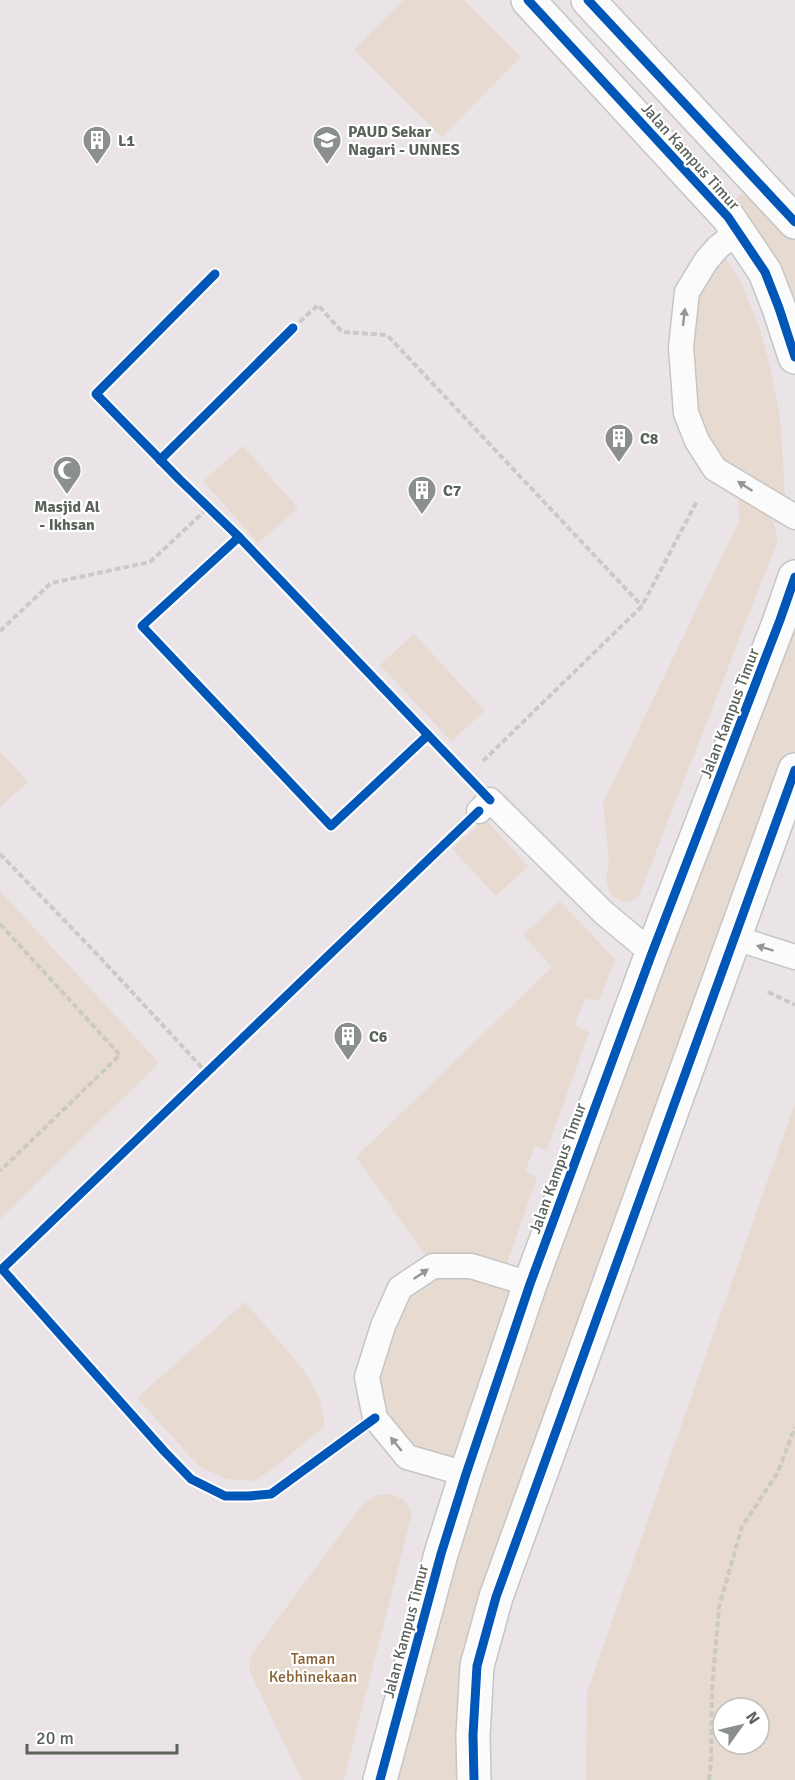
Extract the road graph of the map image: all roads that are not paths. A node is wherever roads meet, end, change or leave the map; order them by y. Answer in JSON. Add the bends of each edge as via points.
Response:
{"nodes":[{"id":1,"x":528,"y":0,"type":"edge"},
{"id":2,"x":588,"y":0,"type":"edge"},
{"id":3,"x":795,"y":222,"type":"edge"},
{"id":4,"x":738,"y":232,"type":"junction"},
{"id":5,"x":795,"y":357,"type":"edge"},
{"id":6,"x":795,"y":517,"type":"edge"},
{"id":7,"x":795,"y":577,"type":"edge"},
{"id":8,"x":793,"y":783,"type":"edge"},
{"id":9,"x":485,"y":805,"type":"road end"},
{"id":10,"x":735,"y":938,"type":"junction"},
{"id":11,"x":652,"y":953,"type":"junction"},
{"id":12,"x":795,"y":957,"type":"edge"},
{"id":13,"x":530,"y":1284,"type":"junction"},
{"id":14,"x":466,"y":1474,"type":"junction"},
{"id":15,"x":380,"y":1780,"type":"edge"},
{"id":16,"x":474,"y":1780,"type":"edge"}],
"edges":[{"from":1,"to":4,"type":"street","name":"Jalan Kampus Timur"},
{"from":2,"to":3,"type":"street","name":"Jalan Kampus Timur"},
{"from":4,"to":5,"type":"street","name":"Jalan Kampus Timur","via":[[765,272]]},
{"from":6,"to":4,"type":"lane","one_way":true,"via":[[715,469],[686,413],[681,347],[687,292],[706,261]]},
{"from":7,"to":11,"type":"street","name":"Jalan Kampus Timur"},
{"from":8,"to":10,"type":"street"},
{"from":9,"to":11,"type":"lane"},
{"from":12,"to":10,"type":"lane","one_way":true},
{"from":10,"to":16,"type":"street","via":[[496,1597],[477,1666]]},
{"from":11,"to":13,"type":"street","name":"Jalan Kampus Timur"},
{"from":13,"to":14,"type":"street","name":"Jalan Kampus Timur"},
{"from":14,"to":13,"type":"lane","one_way":true,"via":[[406,1457],[375,1418],[367,1377],[383,1326],[400,1288],[433,1266],[471,1266]]},
{"from":14,"to":15,"type":"street","name":"Jalan Kampus Timur"}]}
